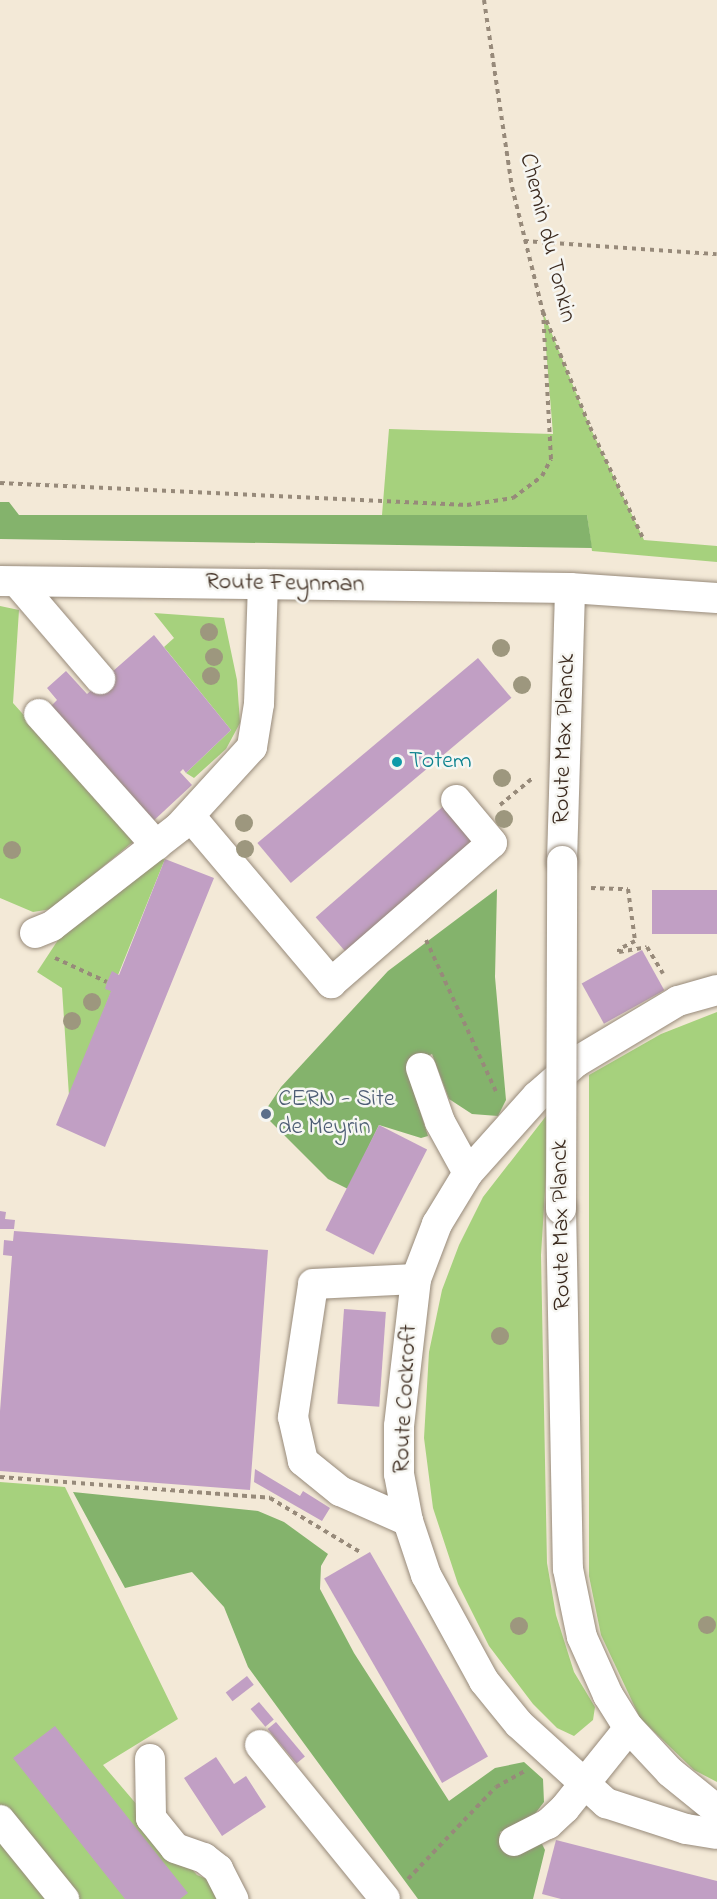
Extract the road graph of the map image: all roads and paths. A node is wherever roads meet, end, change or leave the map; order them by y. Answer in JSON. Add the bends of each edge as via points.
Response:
{"nodes":[{"id":1,"x":484,"y":0,"type":"edge"},
{"id":2,"x":524,"y":242,"type":"junction"},
{"id":3,"x":717,"y":254,"type":"edge"},
{"id":4,"x":543,"y":312,"type":"junction"},
{"id":5,"x":0,"y":483,"type":"edge"},
{"id":6,"x":644,"y":540,"type":"dead end"},
{"id":7,"x":9,"y":582,"type":"edge"},
{"id":8,"x":263,"y":584,"type":"junction"},
{"id":9,"x":570,"y":588,"type":"junction"},
{"id":10,"x":717,"y":598,"type":"edge"},
{"id":11,"x":100,"y":679,"type":"dead end"},
{"id":12,"x":39,"y":714,"type":"dead end"},
{"id":13,"x":563,"y":754,"type":"junction"},
{"id":14,"x":456,"y":800,"type":"dead end"},
{"id":15,"x":190,"y":816,"type":"junction"},
{"id":16,"x":476,"y":824,"type":"junction"},
{"id":17,"x":156,"y":845,"type":"junction"},
{"id":18,"x":562,"y":874,"type":"junction"},
{"id":19,"x":35,"y":933,"type":"joint"},
{"id":20,"x":427,"y":942,"type":"dead end"},
{"id":21,"x":107,"y":982,"type":"dead end"},
{"id":22,"x":717,"y":990,"type":"edge"},
{"id":23,"x":678,"y":1001,"type":"junction"},
{"id":24,"x":421,"y":1068,"type":"dead end"},
{"id":25,"x":499,"y":1097,"type":"dead end"},
{"id":26,"x":468,"y":1173,"type":"junction"},
{"id":27,"x":416,"y":1279,"type":"junction"},
{"id":28,"x":0,"y":1477,"type":"edge"},
{"id":29,"x":408,"y":1521,"type":"junction"},
{"id":30,"x":360,"y":1552,"type":"dead end"},
{"id":31,"x":629,"y":1728,"type":"junction"},
{"id":32,"x":260,"y":1745,"type":"dead end"},
{"id":33,"x":548,"y":1752,"type":"junction"},
{"id":34,"x":150,"y":1759,"type":"dead end"},
{"id":35,"x":584,"y":1785,"type":"junction"},
{"id":36,"x":717,"y":1810,"type":"edge"},
{"id":37,"x":0,"y":1820,"type":"edge"},
{"id":38,"x":717,"y":1834,"type":"edge"},
{"id":39,"x":514,"y":1840,"type":"dead end"},
{"id":40,"x":393,"y":1892,"type":"edge"},
{"id":41,"x":64,"y":1899,"type":"edge"},
{"id":42,"x":233,"y":1899,"type":"edge"}],
"edges":[{"from":1,"to":2,"type":"path","name":"Chemin du Tonkin"},
{"from":2,"to":3,"type":"path"},
{"from":2,"to":4,"type":"path","name":"Chemin du Tonkin"},
{"from":4,"to":5,"type":"path","via":[[551,459],[542,476],[513,498],[467,505]]},
{"from":4,"to":6,"type":"path","name":"Chemin du Tonkin","via":[[590,428]]},
{"from":7,"to":8,"type":"street","name":"Route Feynman"},
{"from":7,"to":11,"type":"street"},
{"from":8,"to":9,"type":"street","name":"Route Feynman"},
{"from":8,"to":15,"type":"street","via":[[259,704],[252,747]]},
{"from":9,"to":10,"type":"street","name":"Route Feynman"},
{"from":9,"to":13,"type":"street","name":"Route Max Planck"},
{"from":12,"to":17,"type":"street"},
{"from":13,"to":16,"type":"path"},
{"from":13,"to":18,"type":"street","name":"Route Max Planck"},
{"from":14,"to":16,"type":"street"},
{"from":15,"to":16,"type":"street","via":[[331,983],[492,843]]},
{"from":15,"to":17,"type":"street"},
{"from":17,"to":19,"type":"street","via":[[52,926]]},
{"from":18,"to":23,"type":"path","via":[[628,889],[635,941],[619,952],[647,947]]},
{"from":18,"to":31,"type":"street","name":"Route Max Planck","bridge":true,"via":[[561,1209],[568,1569],[582,1637],[608,1695]]},
{"from":19,"to":21,"type":"path","via":[[47,955]]},
{"from":20,"to":25,"type":"path"},
{"from":22,"to":23,"type":"street","name":"Route Cockroft"},
{"from":23,"to":26,"type":"street","name":"Route Cockroft","via":[[576,1062],[537,1096]]},
{"from":24,"to":26,"type":"street","via":[[440,1122]]},
{"from":26,"to":27,"type":"street","name":"Route Cockroft","via":[[437,1224]]},
{"from":27,"to":29,"type":"street","name":"Route Cockroft","via":[[399,1426],[399,1474]]},
{"from":27,"to":29,"type":"street","via":[[313,1284],[292,1417],[303,1461],[340,1491]]},
{"from":28,"to":30,"type":"path","via":[[270,1498]]},
{"from":29,"to":33,"type":"street","name":"Route Cockroft","via":[[426,1575],[473,1664],[519,1724]]},
{"from":31,"to":35,"type":"street"},
{"from":31,"to":36,"type":"street","name":"Route Max Planck","via":[[670,1772]]},
{"from":32,"to":40,"type":"street"},
{"from":33,"to":35,"type":"street","name":"Route Cockroft"},
{"from":33,"to":40,"type":"path","via":[[496,1787]]},
{"from":34,"to":42,"type":"street","via":[[151,1818],[175,1848],[204,1858],[219,1869]]},
{"from":35,"to":38,"type":"street","name":"Route Cockroft","via":[[606,1803],[686,1829]]},
{"from":35,"to":39,"type":"street","via":[[548,1824]]},
{"from":37,"to":41,"type":"street"}]}
